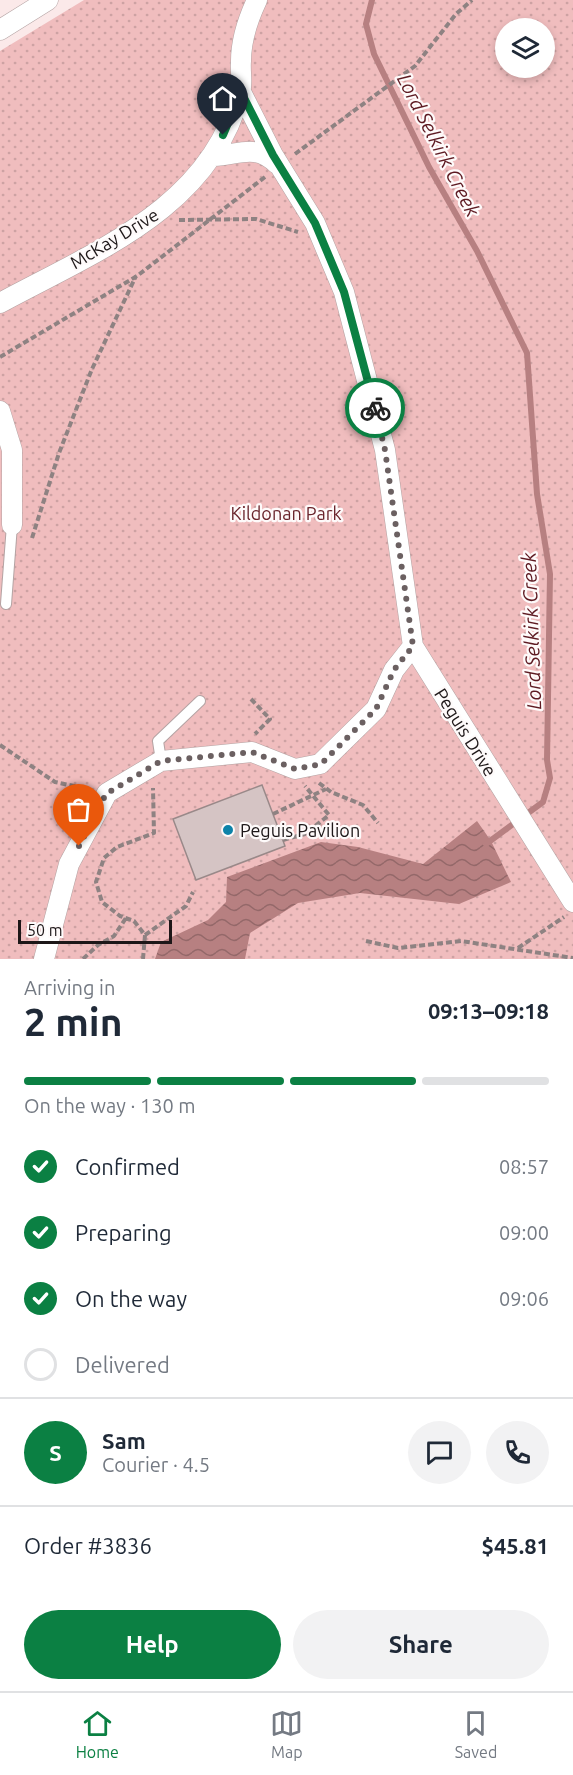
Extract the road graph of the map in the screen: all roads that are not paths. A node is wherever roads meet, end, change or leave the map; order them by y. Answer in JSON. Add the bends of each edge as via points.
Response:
{"nodes":[{"id":1,"x":48,"y":0,"type":"edge"},
{"id":2,"x":257,"y":0,"type":"edge"},
{"id":3,"x":0,"y":30,"type":"edge"},
{"id":4,"x":241,"y":92,"type":"junction"},
{"id":5,"x":214,"y":156,"type":"junction"},
{"id":6,"x":279,"y":166,"type":"junction"},
{"id":7,"x":0,"y":303,"type":"edge"},
{"id":8,"x":0,"y":411,"type":"edge"},
{"id":9,"x":12,"y":525,"type":"joint"},
{"id":10,"x":6,"y":604,"type":"dead end"},
{"id":11,"x":413,"y":646,"type":"junction"},
{"id":12,"x":200,"y":701,"type":"dead end"},
{"id":13,"x":161,"y":761,"type":"junction"},
{"id":14,"x":573,"y":902,"type":"edge"},
{"id":15,"x":44,"y":959,"type":"edge"}],
"edges":[{"from":1,"to":3,"type":"street"},
{"from":2,"to":4,"type":"street","name":"McKay Drive","via":[[249,17],[241,59]]},
{"from":4,"to":5,"type":"street","name":"McKay Drive"},
{"from":4,"to":6,"type":"street"},
{"from":5,"to":6,"type":"street","via":[[248,150],[268,156]]},
{"from":5,"to":7,"type":"street","name":"McKay Drive","via":[[182,193],[148,220]]},
{"from":6,"to":11,"type":"street","via":[[315,223],[344,292],[385,450]]},
{"from":8,"to":9,"type":"street","via":[[12,450]]},
{"from":9,"to":10,"type":"lane"},
{"from":11,"to":13,"type":"street","via":[[394,670],[376,709],[321,764],[295,769],[252,752]]},
{"from":11,"to":14,"type":"street","name":"Peguis Drive"},
{"from":12,"to":13,"type":"lane","via":[[158,741]]},
{"from":13,"to":15,"type":"street","via":[[106,794],[69,864]]}]}
